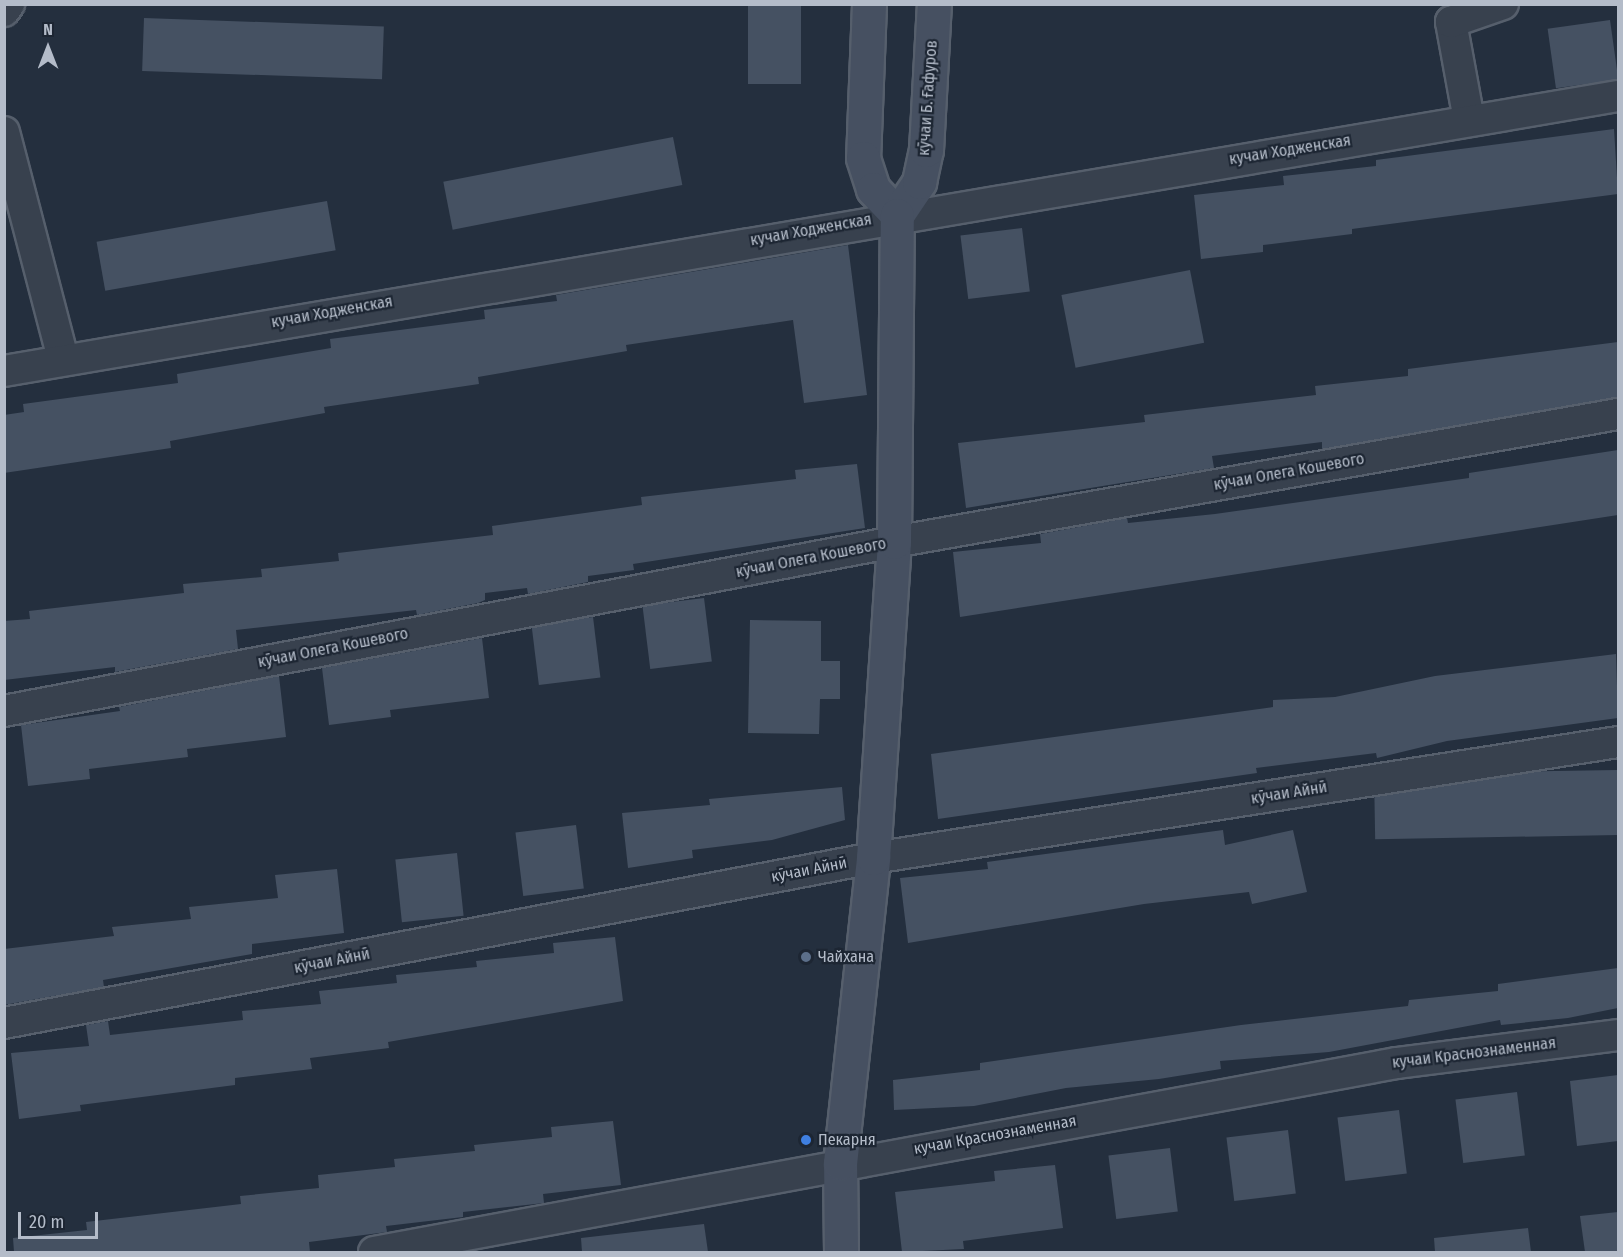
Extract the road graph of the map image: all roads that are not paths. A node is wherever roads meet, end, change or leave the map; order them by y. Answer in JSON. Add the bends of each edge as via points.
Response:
{"nodes":[{"id":1,"x":9,"y":4,"type":"edge"},
{"id":2,"x":869,"y":4,"type":"edge"},
{"id":3,"x":934,"y":4,"type":"edge"},
{"id":4,"x":1503,"y":4,"type":"edge"},
{"id":5,"x":4,"y":11,"type":"edge"},
{"id":6,"x":1618,"y":96,"type":"edge"},
{"id":7,"x":1469,"y":120,"type":"junction"},
{"id":8,"x":4,"y":132,"type":"edge"},
{"id":9,"x":897,"y":215,"type":"junction"},
{"id":10,"x":63,"y":359,"type":"junction"},
{"id":11,"x":4,"y":371,"type":"edge"},
{"id":12,"x":1618,"y":414,"type":"edge"},
{"id":13,"x":894,"y":542,"type":"junction"},
{"id":14,"x":4,"y":711,"type":"edge"},
{"id":15,"x":1618,"y":742,"type":"edge"},
{"id":16,"x":873,"y":858,"type":"junction"},
{"id":17,"x":4,"y":1023,"type":"edge"},
{"id":18,"x":1618,"y":1035,"type":"edge"},
{"id":19,"x":840,"y":1163,"type":"junction"},
{"id":20,"x":374,"y":1252,"type":"edge"},
{"id":21,"x":841,"y":1252,"type":"edge"}],
"edges":[{"from":1,"to":5,"type":"street"},
{"from":2,"to":9,"type":"main road","via":[[863,158],[873,189]]},
{"from":3,"to":9,"type":"main road","name":"кӯчаи Б. Ғафуров","via":[[926,150],[919,182]]},
{"from":4,"to":7,"type":"street","via":[[1451,22]]},
{"from":6,"to":7,"type":"street","name":"кучаи Ходженская"},
{"from":7,"to":9,"type":"street","name":"кучаи Ходженская"},
{"from":8,"to":10,"type":"street"},
{"from":9,"to":10,"type":"street","name":"кучаи Ходженская"},
{"from":9,"to":13,"type":"main road"},
{"from":10,"to":11,"type":"street","name":"кучаи Ходженская"},
{"from":12,"to":13,"type":"street","name":"кӯчаи Олега Кошевого"},
{"from":13,"to":14,"type":"street","name":"кӯчаи Олега Кошевого"},
{"from":13,"to":16,"type":"main road"},
{"from":15,"to":16,"type":"street","name":"кӯчаи Айнӣ"},
{"from":16,"to":17,"type":"street","name":"кӯчаи Айнӣ"},
{"from":16,"to":19,"type":"main road"},
{"from":18,"to":19,"type":"street","name":"кучаи Краснознаменная","via":[[1396,1063]]},
{"from":19,"to":20,"type":"street","name":"кучаи Краснознаменная"},
{"from":19,"to":21,"type":"main road"}]}
